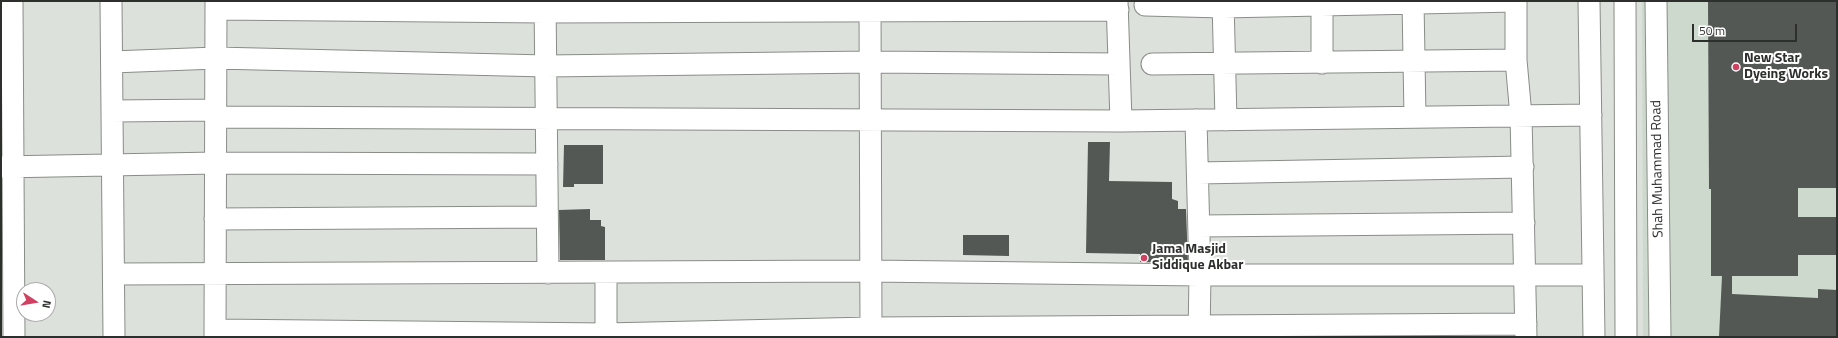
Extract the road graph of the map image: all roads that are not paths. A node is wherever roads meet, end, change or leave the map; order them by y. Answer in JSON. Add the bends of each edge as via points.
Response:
{"nodes":[{"id":1,"x":111,"y":1,"type":"edge"},
{"id":2,"x":1516,"y":1,"type":"edge"},
{"id":3,"x":1589,"y":1,"type":"edge"},
{"id":4,"x":1624,"y":1,"type":"edge"},
{"id":5,"x":1656,"y":1,"type":"edge"},
{"id":6,"x":1413,"y":2,"type":"edge"},
{"id":7,"x":8,"y":3,"type":"edge"},
{"id":8,"x":1322,"y":3,"type":"edge"},
{"id":9,"x":1223,"y":4,"type":"edge"},
{"id":10,"x":216,"y":5,"type":"edge"},
{"id":11,"x":1145,"y":5,"type":"dead end"},
{"id":12,"x":870,"y":6,"type":"edge"},
{"id":13,"x":1118,"y":6,"type":"edge"},
{"id":14,"x":545,"y":7,"type":"edge"},
{"id":15,"x":216,"y":58,"type":"junction"},
{"id":16,"x":7,"y":59,"type":"edge"},
{"id":17,"x":1516,"y":60,"type":"junction"},
{"id":18,"x":1414,"y":61,"type":"junction"},
{"id":19,"x":112,"y":62,"type":"junction"},
{"id":20,"x":870,"y":62,"type":"junction"},
{"id":21,"x":1322,"y":63,"type":"junction"},
{"id":22,"x":1119,"y":64,"type":"junction"},
{"id":23,"x":1152,"y":64,"type":"dead end"},
{"id":24,"x":1224,"y":64,"type":"junction"},
{"id":25,"x":546,"y":66,"type":"junction"},
{"id":26,"x":112,"y":111,"type":"junction"},
{"id":27,"x":7,"y":112,"type":"edge"},
{"id":28,"x":216,"y":113,"type":"junction"},
{"id":29,"x":1591,"y":115,"type":"junction"},
{"id":30,"x":1521,"y":116,"type":"junction"},
{"id":31,"x":1415,"y":117,"type":"junction"},
{"id":32,"x":546,"y":119,"type":"junction"},
{"id":33,"x":871,"y":119,"type":"junction"},
{"id":34,"x":1121,"y":120,"type":"junction"},
{"id":35,"x":1196,"y":120,"type":"junction"},
{"id":36,"x":1226,"y":120,"type":"junction"},
{"id":37,"x":216,"y":163,"type":"junction"},
{"id":38,"x":113,"y":164,"type":"junction"},
{"id":39,"x":547,"y":164,"type":"junction"},
{"id":40,"x":7,"y":166,"type":"edge"},
{"id":41,"x":1523,"y":167,"type":"junction"},
{"id":42,"x":1198,"y":173,"type":"junction"},
{"id":43,"x":547,"y":217,"type":"junction"},
{"id":44,"x":216,"y":219,"type":"junction"},
{"id":45,"x":7,"y":223,"type":"edge"},
{"id":46,"x":1524,"y":223,"type":"junction"},
{"id":47,"x":1199,"y":226,"type":"junction"},
{"id":48,"x":870,"y":271,"type":"junction"},
{"id":49,"x":548,"y":273,"type":"junction"},
{"id":50,"x":606,"y":273,"type":"junction"},
{"id":51,"x":114,"y":274,"type":"junction"},
{"id":52,"x":215,"y":275,"type":"junction"},
{"id":53,"x":1200,"y":275,"type":"junction"},
{"id":54,"x":1526,"y":275,"type":"junction"},
{"id":55,"x":1593,"y":276,"type":"junction"},
{"id":56,"x":7,"y":278,"type":"edge"},
{"id":57,"x":1526,"y":331,"type":"edge"},
{"id":58,"x":10,"y":332,"type":"edge"},
{"id":59,"x":871,"y":332,"type":"edge"},
{"id":60,"x":1199,"y":332,"type":"edge"},
{"id":61,"x":216,"y":333,"type":"edge"},
{"id":62,"x":606,"y":335,"type":"edge"},
{"id":63,"x":114,"y":337,"type":"edge"},
{"id":64,"x":1594,"y":337,"type":"edge"},
{"id":65,"x":1626,"y":337,"type":"edge"},
{"id":66,"x":1660,"y":337,"type":"edge"}],
"edges":[{"from":1,"to":19,"type":"street"},
{"from":2,"to":6,"type":"street"},
{"from":2,"to":17,"type":"street"},
{"from":3,"to":29,"type":"street"},
{"from":4,"to":65,"type":"street"},
{"from":5,"to":66,"type":"street","name":"Shah Muhammad Road"},
{"from":6,"to":8,"type":"street"},
{"from":6,"to":18,"type":"street"},
{"from":7,"to":16,"type":"street"},
{"from":8,"to":9,"type":"street"},
{"from":8,"to":21,"type":"street"},
{"from":9,"to":11,"type":"street"},
{"from":9,"to":24,"type":"street"},
{"from":10,"to":14,"type":"street"},
{"from":10,"to":15,"type":"street"},
{"from":12,"to":13,"type":"street"},
{"from":12,"to":14,"type":"street"},
{"from":12,"to":20,"type":"street"},
{"from":13,"to":22,"type":"street"},
{"from":14,"to":25,"type":"street"},
{"from":15,"to":19,"type":"street"},
{"from":15,"to":25,"type":"street"},
{"from":15,"to":28,"type":"street"},
{"from":16,"to":27,"type":"street"},
{"from":17,"to":18,"type":"street"},
{"from":17,"to":30,"type":"street"},
{"from":18,"to":21,"type":"street"},
{"from":18,"to":31,"type":"street"},
{"from":19,"to":26,"type":"street"},
{"from":20,"to":22,"type":"street"},
{"from":20,"to":25,"type":"street"},
{"from":20,"to":33,"type":"street"},
{"from":21,"to":24,"type":"street"},
{"from":22,"to":34,"type":"street"},
{"from":23,"to":24,"type":"street"},
{"from":24,"to":36,"type":"street"},
{"from":25,"to":32,"type":"street"},
{"from":26,"to":28,"type":"street"},
{"from":26,"to":38,"type":"street"},
{"from":27,"to":40,"type":"street"},
{"from":28,"to":32,"type":"street"},
{"from":28,"to":37,"type":"street"},
{"from":29,"to":30,"type":"street"},
{"from":29,"to":55,"type":"street"},
{"from":30,"to":31,"type":"street"},
{"from":30,"to":41,"type":"street"},
{"from":31,"to":36,"type":"street"},
{"from":32,"to":33,"type":"street"},
{"from":32,"to":39,"type":"street"},
{"from":33,"to":34,"type":"street"},
{"from":33,"to":48,"type":"street"},
{"from":34,"to":35,"type":"street"},
{"from":35,"to":36,"type":"street"},
{"from":35,"to":42,"type":"street"},
{"from":37,"to":38,"type":"street"},
{"from":37,"to":39,"type":"street"},
{"from":37,"to":44,"type":"street"},
{"from":38,"to":40,"type":"street"},
{"from":38,"to":51,"type":"street"},
{"from":39,"to":43,"type":"street"},
{"from":40,"to":45,"type":"street"},
{"from":41,"to":42,"type":"street"},
{"from":41,"to":46,"type":"street"},
{"from":42,"to":47,"type":"street"},
{"from":43,"to":44,"type":"street"},
{"from":43,"to":49,"type":"street"},
{"from":44,"to":52,"type":"street"},
{"from":45,"to":56,"type":"street"},
{"from":46,"to":47,"type":"street"},
{"from":46,"to":54,"type":"street"},
{"from":47,"to":53,"type":"street"},
{"from":48,"to":50,"type":"street"},
{"from":48,"to":53,"type":"street"},
{"from":48,"to":59,"type":"street"},
{"from":49,"to":50,"type":"street"},
{"from":49,"to":52,"type":"street"},
{"from":50,"to":62,"type":"street"},
{"from":51,"to":52,"type":"street"},
{"from":51,"to":63,"type":"street"},
{"from":52,"to":61,"type":"street"},
{"from":53,"to":54,"type":"street"},
{"from":53,"to":60,"type":"street"},
{"from":54,"to":55,"type":"street"},
{"from":54,"to":57,"type":"street"},
{"from":55,"to":64,"type":"street"},
{"from":56,"to":58,"type":"street"},
{"from":57,"to":60,"type":"street"},
{"from":59,"to":60,"type":"street"},
{"from":59,"to":62,"type":"street"},
{"from":61,"to":62,"type":"street"}]}
